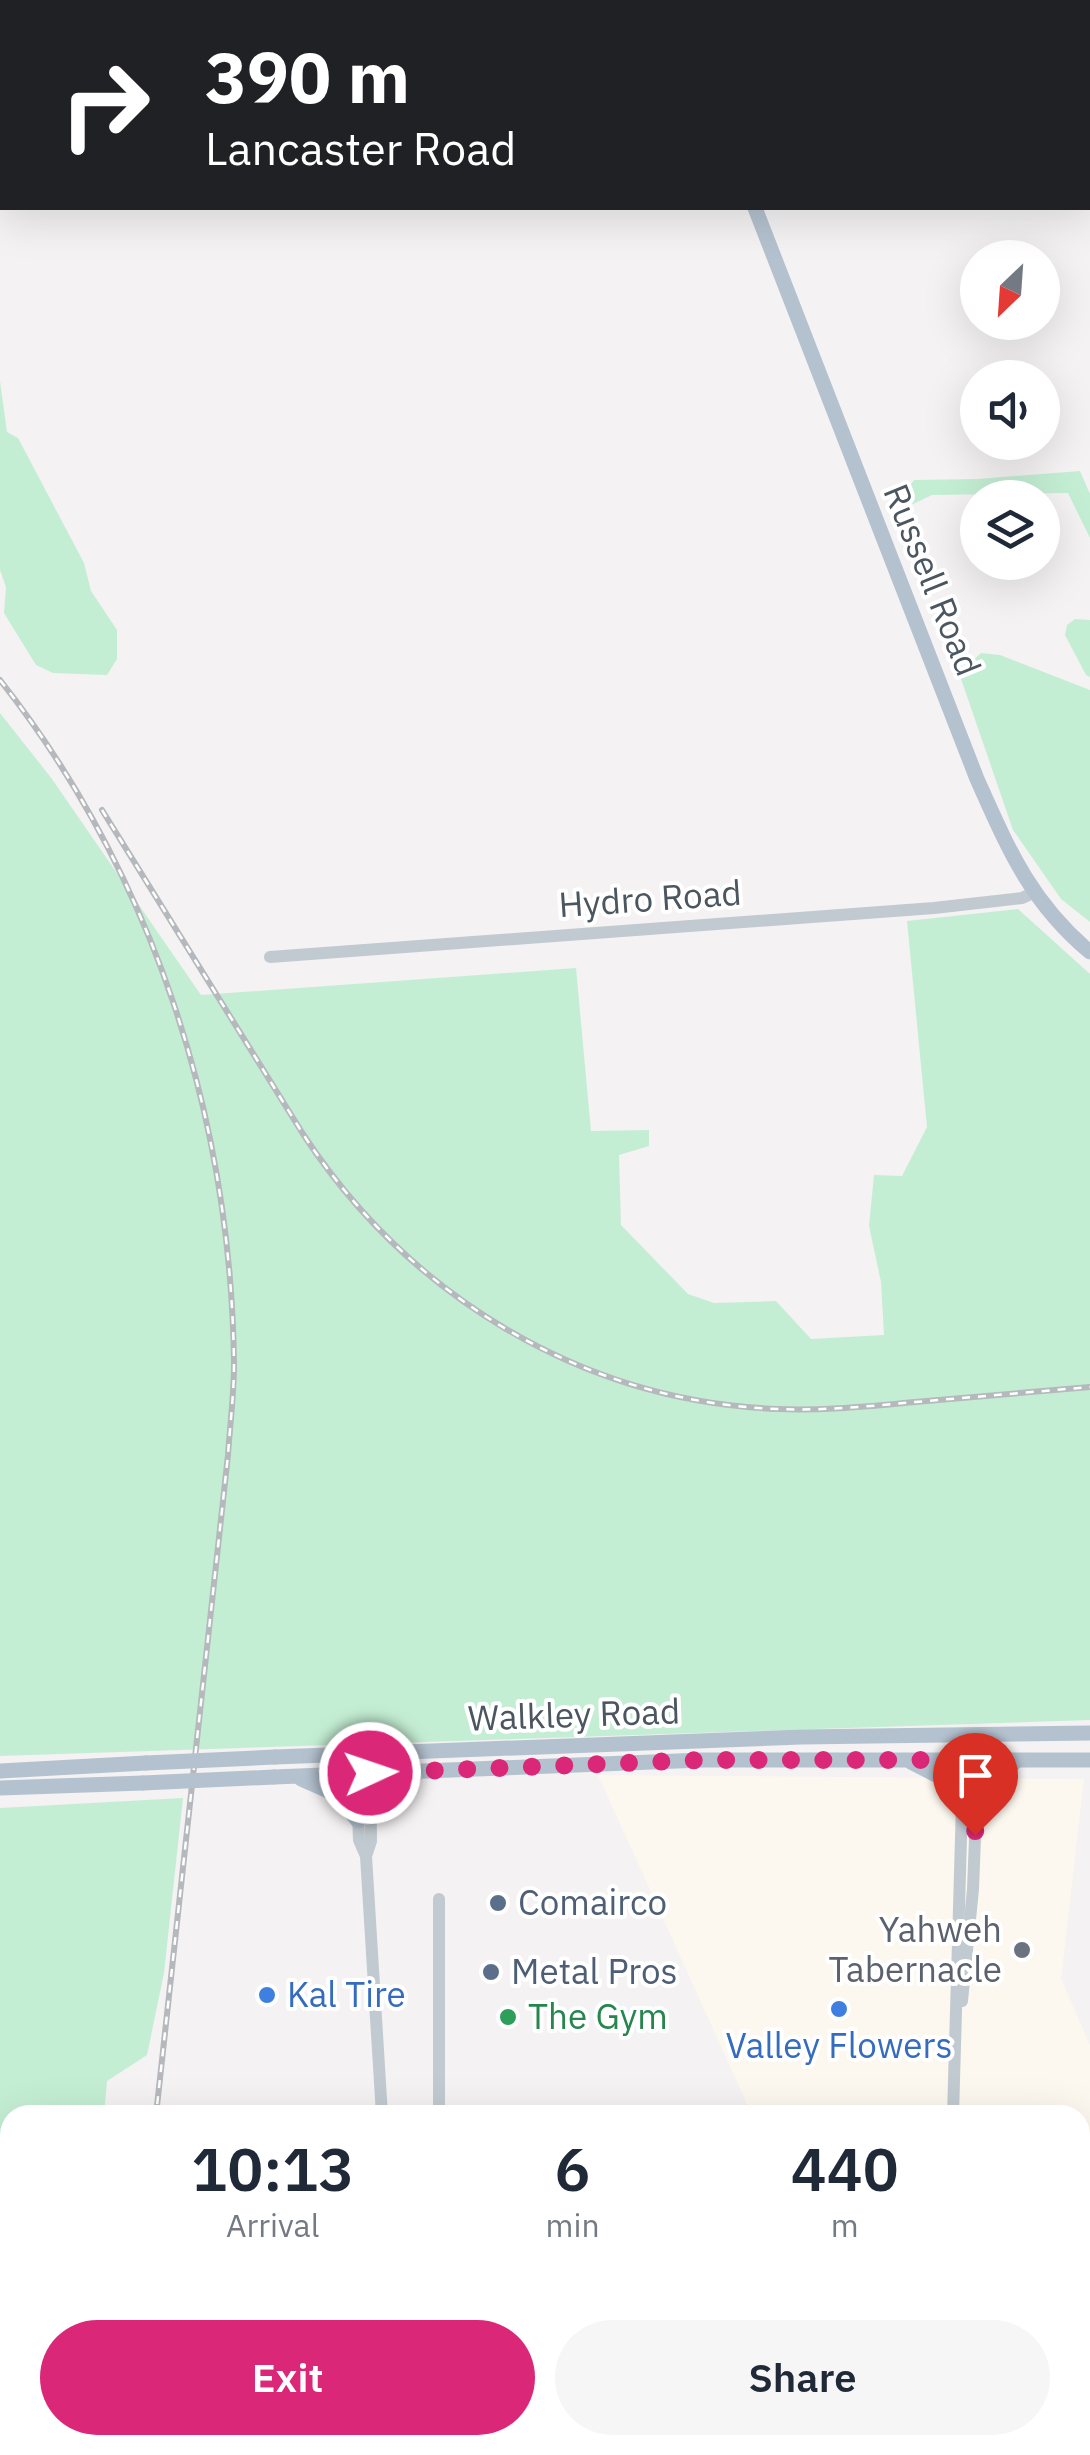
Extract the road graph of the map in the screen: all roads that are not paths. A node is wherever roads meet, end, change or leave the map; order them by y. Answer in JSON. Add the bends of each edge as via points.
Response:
{"nodes":[{"id":1,"x":756,"y":210,"type":"edge"},
{"id":2,"x":1032,"y":893,"type":"junction"},
{"id":3,"x":1090,"y":952,"type":"edge"},
{"id":4,"x":270,"y":958,"type":"dead end"},
{"id":5,"x":972,"y":1734,"type":"junction"},
{"id":6,"x":1090,"y":1734,"type":"edge"},
{"id":7,"x":363,"y":1754,"type":"junction"},
{"id":8,"x":971,"y":1760,"type":"junction"},
{"id":9,"x":1090,"y":1760,"type":"edge"},
{"id":10,"x":907,"y":1761,"type":"junction"},
{"id":11,"x":1016,"y":1761,"type":"junction"},
{"id":12,"x":425,"y":1770,"type":"junction"},
{"id":13,"x":0,"y":1771,"type":"edge"},
{"id":14,"x":363,"y":1773,"type":"junction"},
{"id":15,"x":292,"y":1776,"type":"junction"},
{"id":16,"x":0,"y":1788,"type":"edge"},
{"id":17,"x":969,"y":1802,"type":"junction"},
{"id":18,"x":364,"y":1817,"type":"junction"},
{"id":19,"x":439,"y":1899,"type":"dead end"},
{"id":20,"x":381,"y":2105,"type":"edge"},
{"id":21,"x":439,"y":2105,"type":"edge"},
{"id":22,"x":954,"y":2105,"type":"edge"}],
"edges":[{"from":1,"to":2,"type":"main road","name":"Russell Road","via":[[977,779]]},
{"from":2,"to":3,"type":"main road","name":"Russell Road"},
{"from":2,"to":4,"type":"street","name":"Hydro Road","via":[[934,908]]},
{"from":5,"to":6,"type":"main road","name":"Walkley Road"},
{"from":5,"to":7,"type":"main road","name":"Walkley Road"},
{"from":5,"to":8,"type":"street"},
{"from":7,"to":13,"type":"main road","name":"Walkley Road","bridge":true},
{"from":7,"to":14,"type":"street"},
{"from":8,"to":10,"type":"main road","name":"Walkley Road"},
{"from":8,"to":11,"type":"main road","name":"Walkley Road"},
{"from":8,"to":17,"type":"street"},
{"from":9,"to":11,"type":"main road","name":"Walkley Road"},
{"from":10,"to":12,"type":"main road","name":"Walkley Road"},
{"from":10,"to":17,"type":"main road"},
{"from":11,"to":17,"type":"main road"},
{"from":12,"to":14,"type":"main road","name":"Walkley Road"},
{"from":12,"to":18,"type":"main road","via":[[383,1792]]},
{"from":14,"to":15,"type":"main road","name":"Walkley Road"},
{"from":14,"to":18,"type":"street"},
{"from":15,"to":16,"type":"main road","name":"Walkley Road","bridge":true},
{"from":15,"to":18,"type":"main road","via":[[330,1790]]},
{"from":17,"to":22,"type":"street"},
{"from":18,"to":20,"type":"street","via":[[358,1840],[366,1856]]},
{"from":19,"to":21,"type":"street"}]}
